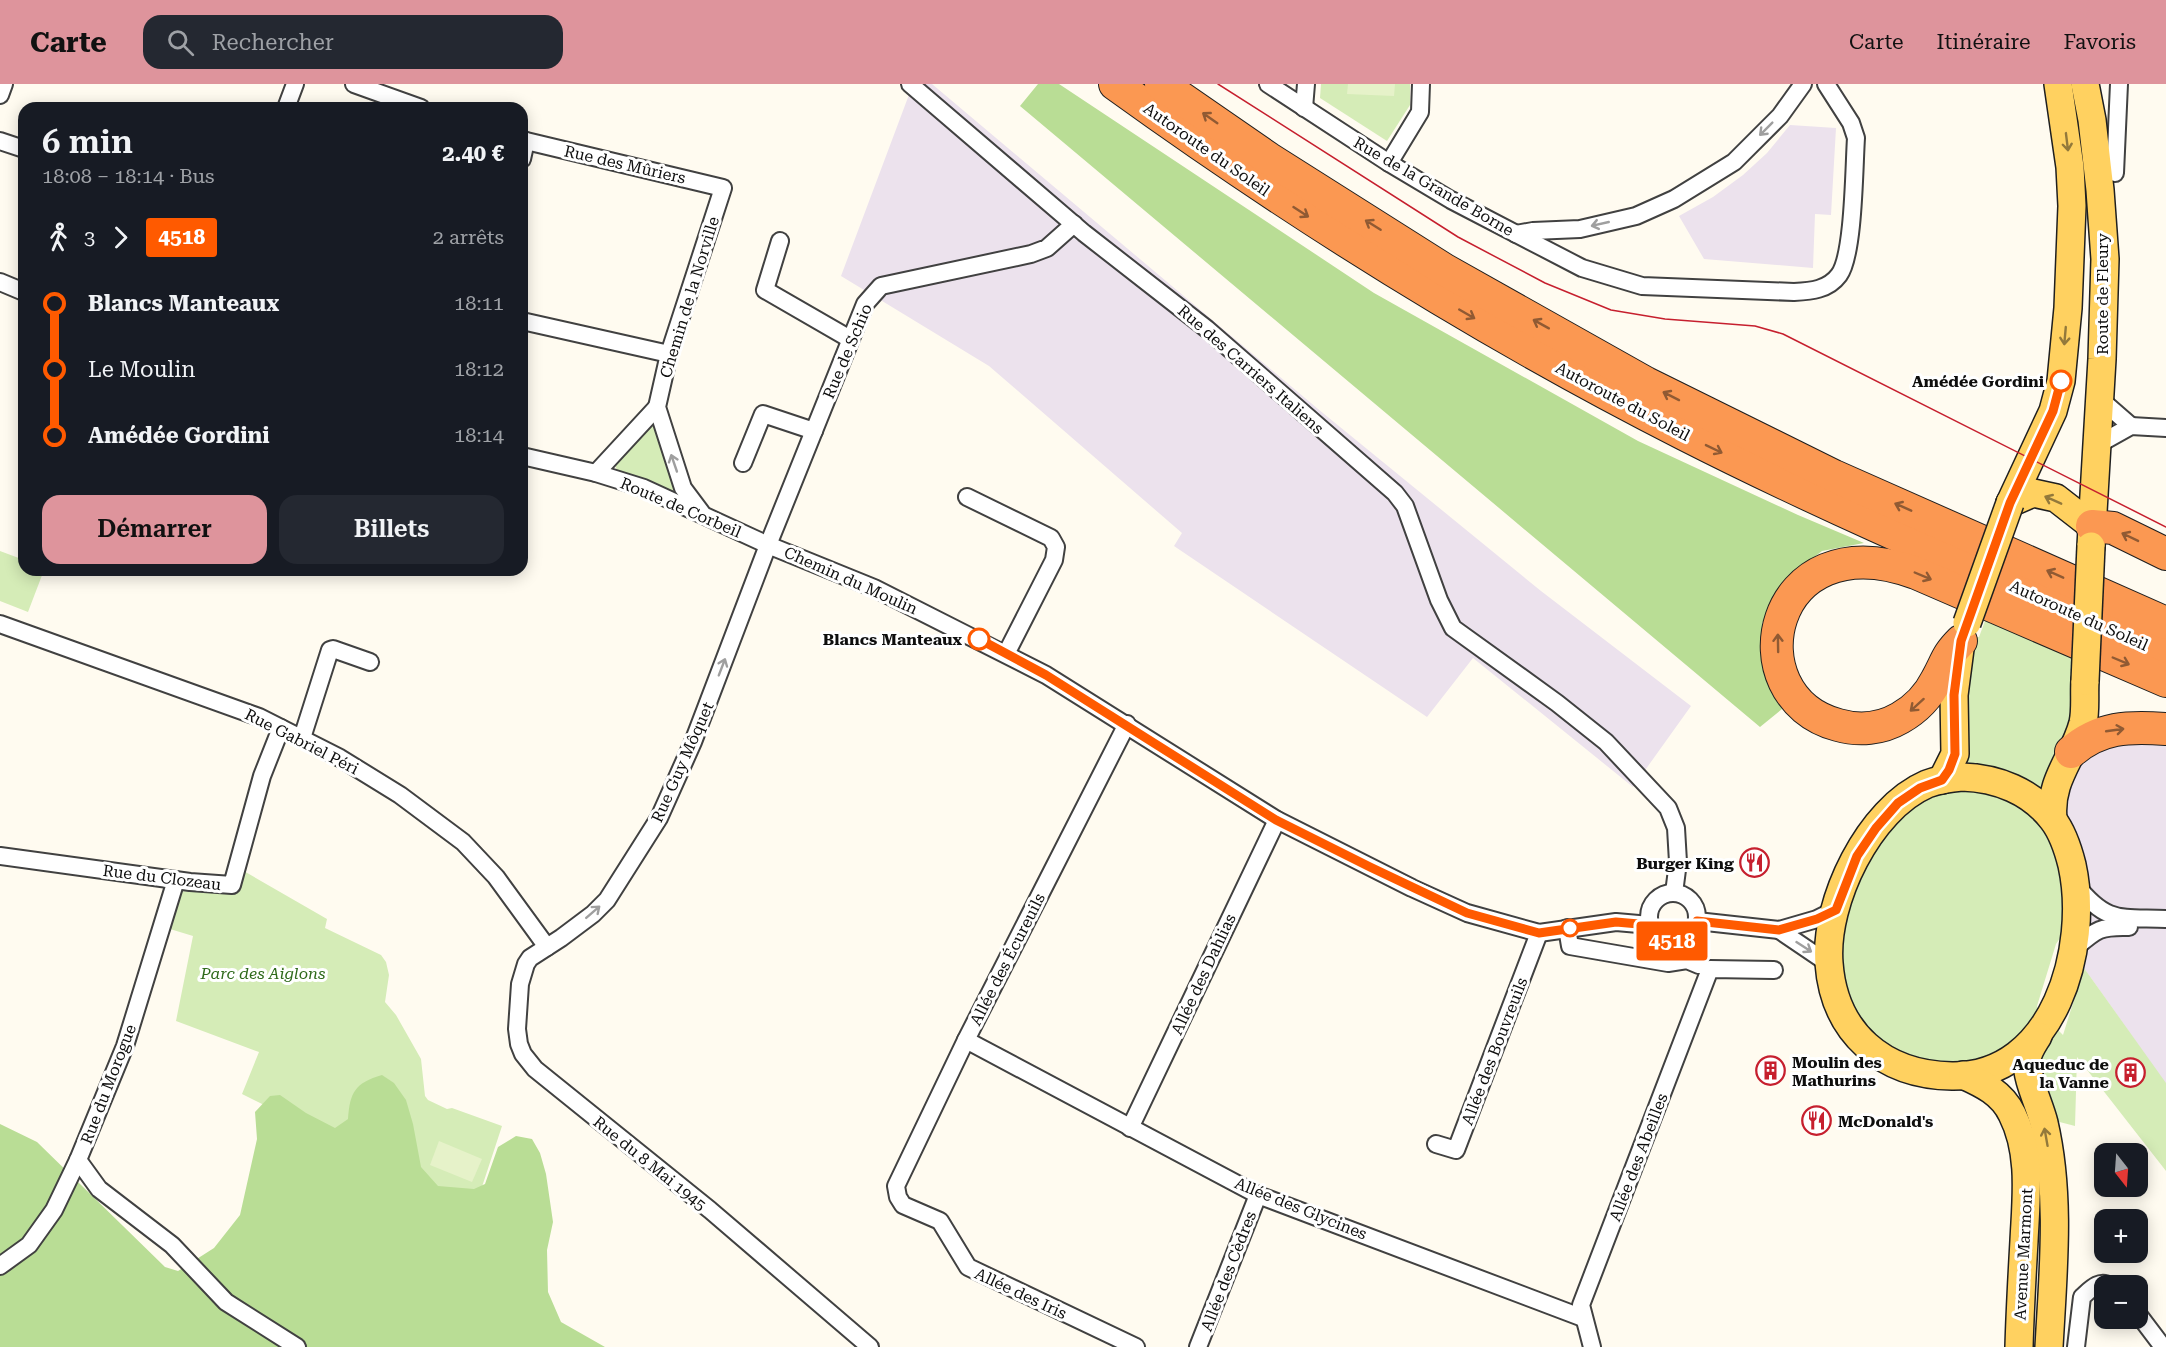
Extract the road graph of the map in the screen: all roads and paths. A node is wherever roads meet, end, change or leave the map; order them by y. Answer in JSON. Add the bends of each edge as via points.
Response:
{"nodes":[{"id":1,"x":4,"y":84,"type":"edge"},
{"id":2,"x":295,"y":84,"type":"edge"},
{"id":3,"x":354,"y":84,"type":"edge"},
{"id":4,"x":910,"y":84,"type":"edge"},
{"id":5,"x":1114,"y":84,"type":"edge"},
{"id":6,"x":1161,"y":84,"type":"edge"},
{"id":7,"x":1268,"y":84,"type":"edge"},
{"id":8,"x":1306,"y":84,"type":"edge"},
{"id":9,"x":1421,"y":84,"type":"edge"},
{"id":10,"x":1803,"y":84,"type":"edge"},
{"id":11,"x":1826,"y":84,"type":"edge"},
{"id":12,"x":2058,"y":84,"type":"edge"},
{"id":13,"x":2085,"y":84,"type":"edge"},
{"id":14,"x":2119,"y":84,"type":"edge"},
{"id":15,"x":0,"y":95,"type":"edge"},
{"id":16,"x":288,"y":102,"type":"edge"},
{"id":17,"x":404,"y":102,"type":"edge"},
{"id":18,"x":1304,"y":108,"type":"junction"},
{"id":19,"x":0,"y":141,"type":"edge"},
{"id":20,"x":528,"y":142,"type":"edge"},
{"id":21,"x":18,"y":147,"type":"edge"},
{"id":22,"x":1389,"y":163,"type":"junction"},
{"id":23,"x":2108,"y":181,"type":"junction"},
{"id":24,"x":723,"y":188,"type":"joint"},
{"id":25,"x":1074,"y":224,"type":"junction"},
{"id":26,"x":1516,"y":234,"type":"junction"},
{"id":27,"x":780,"y":241,"type":"dead end"},
{"id":28,"x":0,"y":282,"type":"edge"},
{"id":29,"x":18,"y":290,"type":"edge"},
{"id":30,"x":528,"y":322,"type":"edge"},
{"id":31,"x":850,"y":339,"type":"junction"},
{"id":32,"x":669,"y":354,"type":"junction"},
{"id":33,"x":2100,"y":399,"type":"junction"},
{"id":34,"x":657,"y":407,"type":"junction"},
{"id":35,"x":2131,"y":426,"type":"junction"},
{"id":36,"x":2166,"y":428,"type":"edge"},
{"id":37,"x":814,"y":431,"type":"junction"},
{"id":38,"x":2097,"y":445,"type":"junction"},
{"id":39,"x":528,"y":457,"type":"edge"},
{"id":40,"x":744,"y":463,"type":"dead end"},
{"id":41,"x":596,"y":473,"type":"junction"},
{"id":42,"x":967,"y":497,"type":"dead end"},
{"id":43,"x":2010,"y":503,"type":"junction"},
{"id":44,"x":702,"y":514,"type":"junction"},
{"id":45,"x":2092,"y":536,"type":"junction"},
{"id":46,"x":768,"y":545,"type":"junction"},
{"id":47,"x":2166,"y":554,"type":"edge"},
{"id":48,"x":2166,"y":623,"type":"edge"},
{"id":49,"x":0,"y":624,"type":"edge"},
{"id":50,"x":1964,"y":632,"type":"junction"},
{"id":51,"x":2166,"y":653,"type":"edge"},
{"id":52,"x":1006,"y":654,"type":"junction"},
{"id":53,"x":370,"y":662,"type":"dead end"},
{"id":54,"x":2166,"y":681,"type":"edge"},
{"id":55,"x":1127,"y":724,"type":"junction"},
{"id":56,"x":281,"y":728,"type":"junction"},
{"id":57,"x":2166,"y":729,"type":"edge"},
{"id":58,"x":302,"y":738,"type":"junction"},
{"id":59,"x":2071,"y":752,"type":"junction"},
{"id":60,"x":1942,"y":780,"type":"junction"},
{"id":61,"x":2053,"y":819,"type":"junction"},
{"id":62,"x":1276,"y":820,"type":"junction"},
{"id":63,"x":0,"y":856,"type":"edge"},
{"id":64,"x":176,"y":880,"type":"junction"},
{"id":65,"x":2076,"y":885,"type":"junction"},
{"id":66,"x":1674,"y":893,"type":"junction"},
{"id":67,"x":1836,"y":910,"type":"junction"},
{"id":68,"x":2166,"y":919,"type":"edge"},
{"id":69,"x":1697,"y":921,"type":"junction"},
{"id":70,"x":1650,"y":925,"type":"junction"},
{"id":71,"x":1568,"y":928,"type":"junction"},
{"id":72,"x":2166,"y":928,"type":"edge"},
{"id":73,"x":1779,"y":930,"type":"junction"},
{"id":74,"x":1539,"y":933,"type":"junction"},
{"id":75,"x":547,"y":947,"type":"junction"},
{"id":76,"x":2074,"y":949,"type":"junction"},
{"id":77,"x":1829,"y":964,"type":"junction"},
{"id":78,"x":1705,"y":967,"type":"junction"},
{"id":79,"x":1774,"y":970,"type":"dead end"},
{"id":80,"x":2039,"y":1032,"type":"junction"},
{"id":81,"x":966,"y":1040,"type":"junction"},
{"id":82,"x":1963,"y":1076,"type":"junction"},
{"id":83,"x":1130,"y":1128,"type":"junction"},
{"id":84,"x":1436,"y":1143,"type":"dead end"},
{"id":85,"x":78,"y":1160,"type":"junction"},
{"id":86,"x":2025,"y":1160,"type":"junction"},
{"id":87,"x":2051,"y":1173,"type":"junction"},
{"id":88,"x":1258,"y":1195,"type":"junction"},
{"id":89,"x":898,"y":1197,"type":"joint"},
{"id":90,"x":0,"y":1266,"type":"edge"},
{"id":91,"x":2094,"y":1287,"type":"edge"},
{"id":92,"x":1583,"y":1318,"type":"junction"},
{"id":93,"x":2148,"y":1327,"type":"edge"},
{"id":94,"x":297,"y":1347,"type":"edge"},
{"id":95,"x":870,"y":1347,"type":"edge"},
{"id":96,"x":1136,"y":1347,"type":"edge"},
{"id":97,"x":1198,"y":1347,"type":"edge"},
{"id":98,"x":1592,"y":1347,"type":"edge"},
{"id":99,"x":2019,"y":1347,"type":"edge"},
{"id":100,"x":2030,"y":1347,"type":"edge"},
{"id":101,"x":2038,"y":1347,"type":"edge"},
{"id":102,"x":2049,"y":1347,"type":"edge"},
{"id":103,"x":2076,"y":1347,"type":"edge"},
{"id":104,"x":2163,"y":1347,"type":"edge"}],
"edges":[{"from":1,"to":15,"type":"street"},
{"from":2,"to":16,"type":"street"},
{"from":3,"to":17,"type":"street"},
{"from":4,"to":25,"type":"street","name":"Rue des Carriers Italiens"},
{"from":5,"to":51,"type":"highway","name":"Autoroute du Soleil","one_way":true,"via":[[1324,228],[1588,383],[1818,499]]},
{"from":48,"to":6,"type":"highway","name":"Autoroute du Soleil","one_way":true,"via":[[1834,476],[1646,383],[1444,270],[1268,158]]},
{"from":7,"to":18,"type":"street","name":"Rue de la Grande Borne"},
{"from":8,"to":18,"type":"street"},
{"from":9,"to":22,"type":"street","via":[[1420,112]]},
{"from":10,"to":26,"type":"street","one_way":true,"via":[[1780,116],[1734,162],[1674,199],[1613,222]]},
{"from":11,"to":26,"type":"street","name":"Rue de la Grande Borne","via":[[1856,138],[1849,243],[1841,273],[1817,290],[1642,286],[1582,268]]},
{"from":12,"to":43,"type":"main road","one_way":true,"via":[[2072,206],[2061,381],[2053,411]]},
{"from":13,"to":23,"type":"main road"},
{"from":14,"to":23,"type":"street","name":"Route de Fleury"},
{"from":18,"to":22,"type":"street","name":"Rue de la Grande Borne"},
{"from":19,"to":21,"type":"street"},
{"from":20,"to":24,"type":"street","name":"Rue des Mûriers"},
{"from":22,"to":26,"type":"street","name":"Rue de la Grande Borne"},
{"from":23,"to":33,"type":"main road","name":"Route de Fleury"},
{"from":24,"to":32,"type":"street","name":"Chemin de la Norville"},
{"from":25,"to":31,"type":"street","name":"Rue de Schio","via":[[1047,248],[1031,254],[881,286],[865,304]]},
{"from":25,"to":66,"type":"street","name":"Rue des Carriers Italiens","via":[[1207,329],[1395,493],[1405,506],[1439,600],[1454,628],[1606,742],[1668,808],[1676,828],[1678,862]]},
{"from":27,"to":31,"type":"street","via":[[765,290]]},
{"from":28,"to":29,"type":"street"},
{"from":30,"to":32,"type":"street"},
{"from":31,"to":37,"type":"street","name":"Rue de Schio"},
{"from":32,"to":34,"type":"street","name":"Chemin de la Norville"},
{"from":33,"to":35,"type":"street"},
{"from":33,"to":38,"type":"main road","name":"Route de Fleury"},
{"from":34,"to":41,"type":"street","name":"Chemin de la Norville"},
{"from":44,"to":34,"type":"street","one_way":true,"via":[[683,488]]},
{"from":35,"to":36,"type":"street"},
{"from":35,"to":38,"type":"street"},
{"from":37,"to":40,"type":"street","via":[[764,414]]},
{"from":37,"to":46,"type":"street","name":"Rue de Schio"},
{"from":38,"to":45,"type":"main road","name":"Route de Fleury"},
{"from":39,"to":41,"type":"street","name":"Route de Corbeil"},
{"from":41,"to":44,"type":"street","name":"Route de Corbeil","via":[[644,488]]},
{"from":42,"to":52,"type":"street","via":[[1051,538],[1055,544],[1054,560]]},
{"from":45,"to":43,"type":"main road","one_way":true,"via":[[2056,498],[2033,493]]},
{"from":43,"to":50,"type":"main road","bridge":true},
{"from":44,"to":46,"type":"street","name":"Route de Corbeil"},
{"from":47,"to":45,"type":"highway","one_way":true,"via":[[2113,528]]},
{"from":45,"to":59,"type":"main road","name":"Route de Fleury","bridge":true,"via":[[2083,722]]},
{"from":46,"to":52,"type":"street","name":"Chemin du Moulin","via":[[874,588]]},
{"from":75,"to":46,"type":"street","name":"Rue Guy Môquet","one_way":true,"via":[[607,900],[659,818],[693,742]]},
{"from":49,"to":56,"type":"street","name":"Rue Gabriel Péri"},
{"from":50,"to":54,"type":"highway","one_way":true,"via":[[1948,653],[1933,687],[1917,706],[1890,723],[1863,729],[1825,721],[1800,702],[1783,676],[1777,644],[1783,611],[1806,581],[1838,564],[1875,562],[1916,573]]},
{"from":50,"to":60,"type":"main road","via":[[1954,695],[1955,754]]},
{"from":52,"to":55,"type":"street","name":"Chemin du Moulin"},
{"from":53,"to":58,"type":"street","via":[[330,650]]},
{"from":55,"to":62,"type":"street","name":"Chemin du Moulin"},
{"from":55,"to":81,"type":"street","name":"Allée des Écureuils"},
{"from":56,"to":58,"type":"street","name":"Rue Gabriel Péri"},
{"from":56,"to":64,"type":"street","name":"Rue du Clozeau","via":[[262,776],[232,885]]},
{"from":59,"to":57,"type":"highway","one_way":true,"via":[[2093,735],[2108,731]]},
{"from":58,"to":75,"type":"street","name":"Rue Gabriel Péri","via":[[400,795],[463,842],[496,877]]},
{"from":59,"to":61,"type":"main road","name":"Route de Fleury","via":[[2053,795]]},
{"from":60,"to":61,"type":"main road","via":[[1977,777],[2016,788]]},
{"from":60,"to":67,"type":"main road","via":[[1910,794],[1876,828],[1857,856]]},
{"from":61,"to":65,"type":"main road","via":[[2065,841]]},
{"from":62,"to":74,"type":"street","name":"Chemin du Moulin","via":[[1467,913]]},
{"from":62,"to":83,"type":"street","name":"Allée des Dahlias"},
{"from":63,"to":64,"type":"street","name":"Rue du Clozeau"},
{"from":64,"to":85,"type":"street","name":"Rue du Morogue","via":[[125,1046]]},
{"from":65,"to":68,"type":"street","via":[[2093,905],[2109,915]]},
{"from":65,"to":76,"type":"main road"},
{"from":66,"to":69,"type":"street","via":[[1694,905]]},
{"from":66,"to":70,"type":"street","via":[[1654,902]]},
{"from":67,"to":73,"type":"street"},
{"from":67,"to":77,"type":"main road"},
{"from":69,"to":70,"type":"street","via":[[1690,935],[1675,942],[1659,938]]},
{"from":69,"to":73,"type":"street"},
{"from":70,"to":71,"type":"street","via":[[1616,922]]},
{"from":71,"to":74,"type":"street"},
{"from":71,"to":78,"type":"street","via":[[1570,946],[1668,963],[1687,960]]},
{"from":72,"to":76,"type":"street","via":[[2109,926]]},
{"from":73,"to":77,"type":"street","one_way":true},
{"from":74,"to":84,"type":"street","name":"Allée des Bouvreuils","via":[[1456,1150]]},
{"from":75,"to":95,"type":"street","name":"Rue du 8 Mai 1945","via":[[526,964],[517,1012],[519,1044],[535,1069],[710,1210]]},
{"from":76,"to":80,"type":"main road","via":[[2056,1006]]},
{"from":77,"to":82,"type":"main road","via":[[1841,1011],[1854,1032],[1875,1053],[1908,1070]]},
{"from":78,"to":79,"type":"street"},
{"from":78,"to":92,"type":"street","name":"Allée des Abeilles","via":[[1581,1305]]},
{"from":80,"to":82,"type":"main road","via":[[2003,1062]]},
{"from":87,"to":80,"type":"main road","name":"Avenue Marmont","one_way":true,"via":[[2046,1134],[2027,1060]]},
{"from":81,"to":83,"type":"street","name":"Allée des Glycines"},
{"from":81,"to":89,"type":"street","name":"Allée des Écureuils","via":[[896,1186]]},
{"from":82,"to":86,"type":"main road","name":"Avenue Marmont","via":[[1979,1082],[2004,1101],[2015,1121]]},
{"from":83,"to":88,"type":"street","name":"Allée des Glycines"},
{"from":85,"to":90,"type":"street","name":"Rue du Morogue","via":[[54,1210],[29,1245]]},
{"from":85,"to":94,"type":"street","via":[[99,1189],[172,1245],[226,1302]]},
{"from":86,"to":99,"type":"main road","name":"Avenue Marmont"},
{"from":86,"to":100,"type":"main road","name":"Avenue Marmont","via":[[2032,1185],[2035,1227]]},
{"from":87,"to":101,"type":"main road","name":"Avenue Marmont"},
{"from":87,"to":102,"type":"main road","name":"Avenue Marmont","via":[[2054,1219]]},
{"from":88,"to":92,"type":"street","name":"Allée des Glycines"},
{"from":88,"to":97,"type":"street","name":"Allée des Cèdres"},
{"from":89,"to":96,"type":"street","name":"Allée des Iris","via":[[903,1205],[940,1221],[968,1267]]},
{"from":91,"to":103,"type":"street","via":[[2082,1297]]},
{"from":92,"to":98,"type":"street","name":"Allée des Abeilles"},
{"from":93,"to":104,"type":"street"}]}
